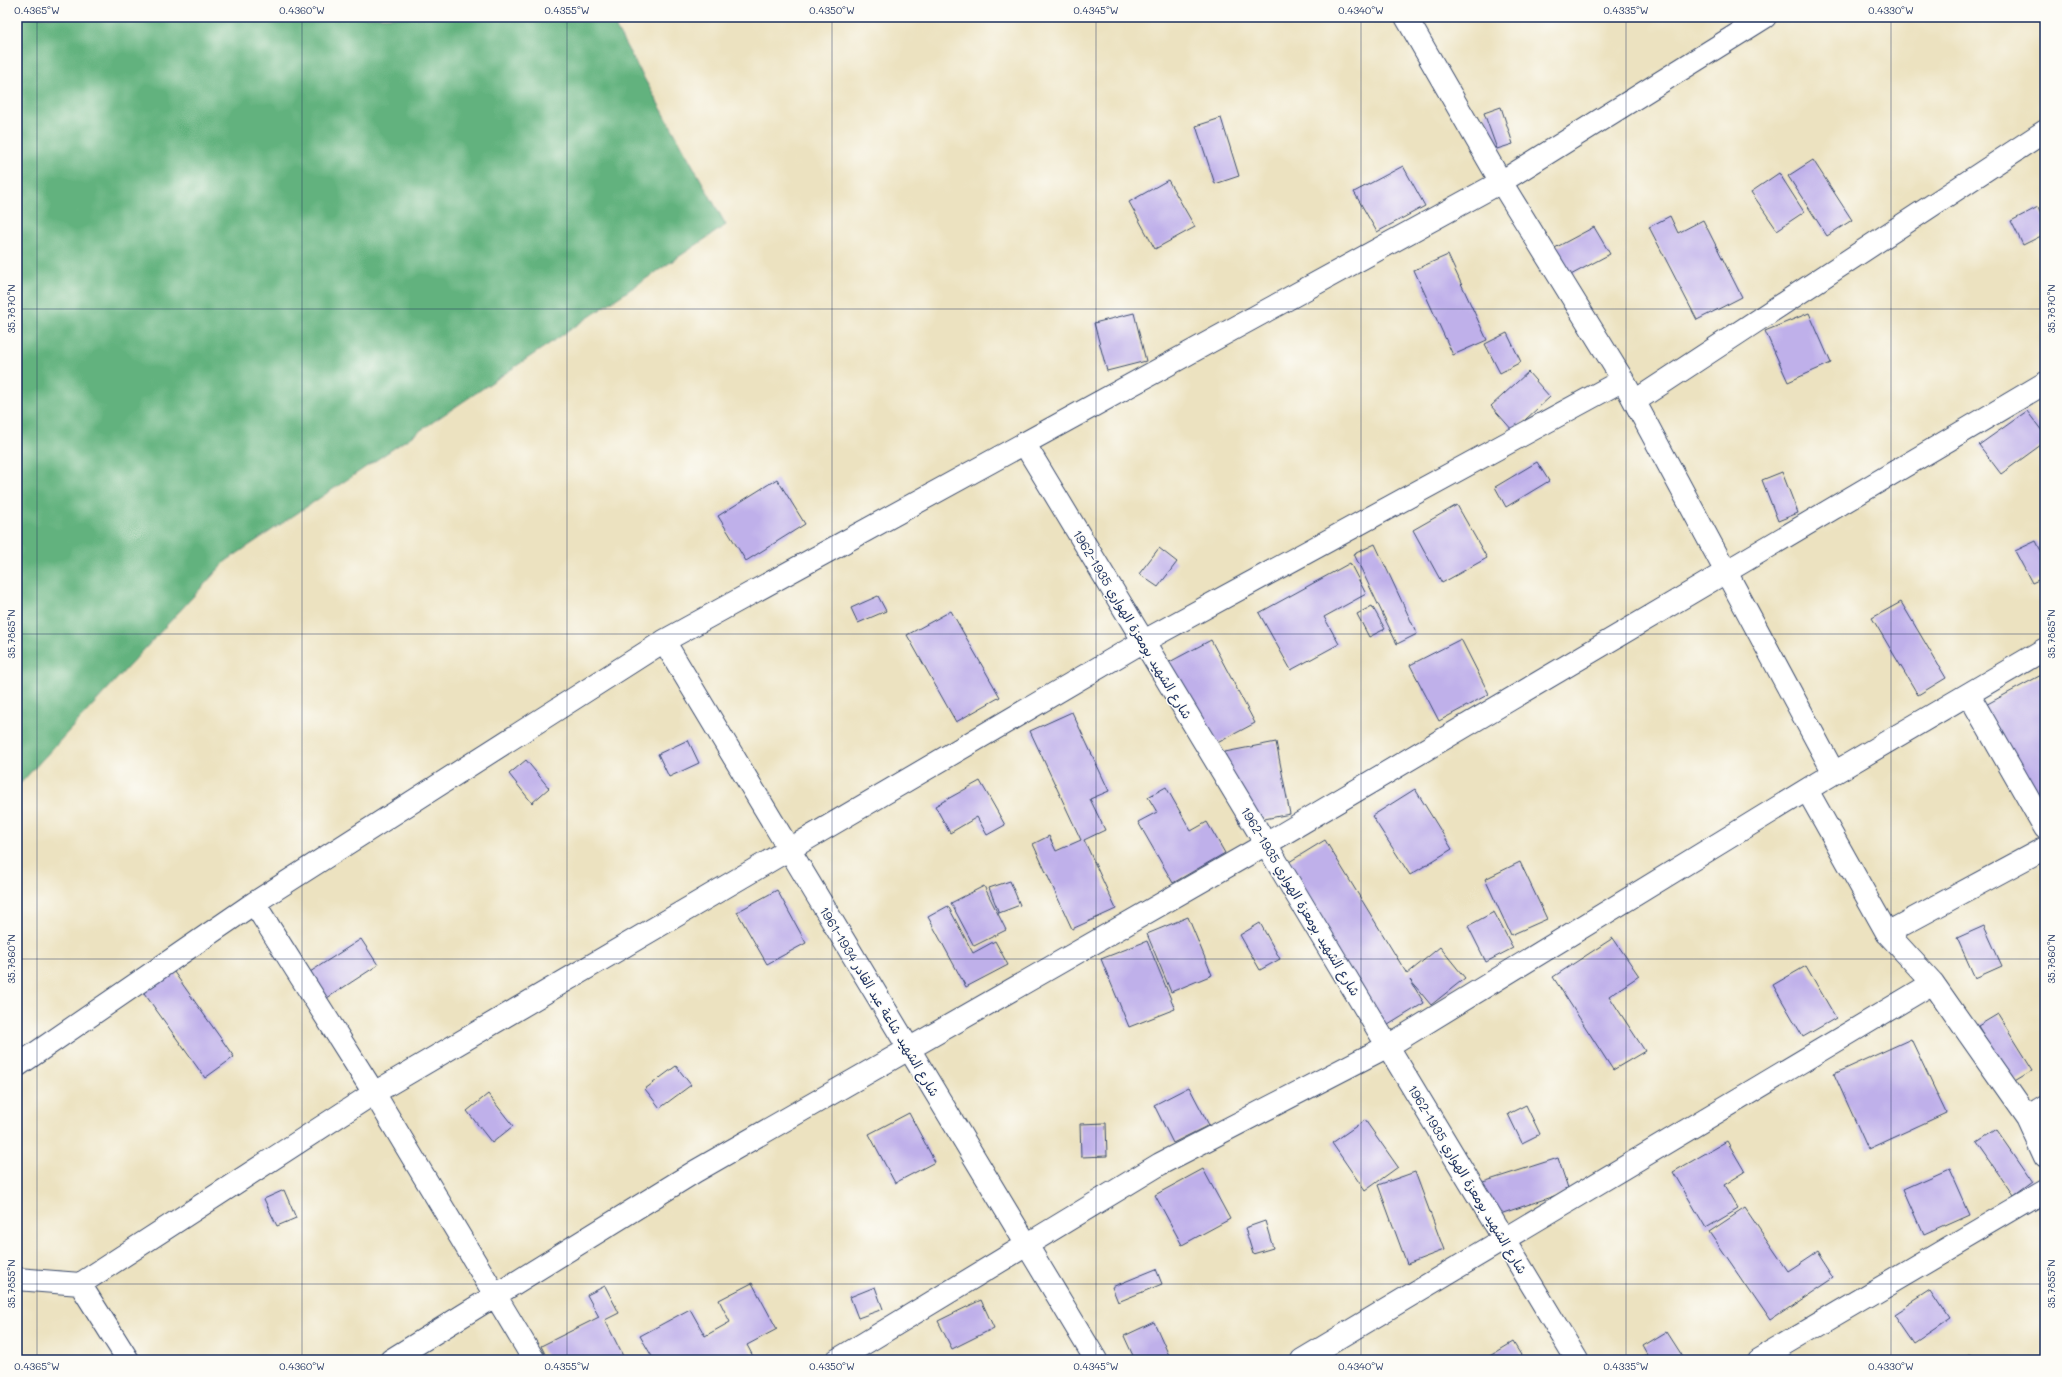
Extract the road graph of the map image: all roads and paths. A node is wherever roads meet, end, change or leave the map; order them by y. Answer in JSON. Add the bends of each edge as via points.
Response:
{"nodes":[{"id":1,"x":1406,"y":17,"type":"edge"},
{"id":2,"x":1765,"y":17,"type":"edge"},
{"id":3,"x":2045,"y":131,"type":"edge"},
{"id":4,"x":1501,"y":182,"type":"junction"},
{"id":5,"x":1624,"y":380,"type":"junction"},
{"id":6,"x":2045,"y":384,"type":"edge"},
{"id":7,"x":1635,"y":401,"type":"junction"},
{"id":8,"x":1024,"y":443,"type":"junction"},
{"id":9,"x":1726,"y":572,"type":"junction"},
{"id":10,"x":664,"y":641,"type":"junction"},
{"id":11,"x":1144,"y":641,"type":"junction"},
{"id":12,"x":2045,"y":649,"type":"edge"},
{"id":13,"x":1969,"y":695,"type":"junction"},
{"id":14,"x":1834,"y":773,"type":"junction"},
{"id":15,"x":1807,"y":790,"type":"junction"},
{"id":16,"x":2045,"y":828,"type":"edge"},
{"id":17,"x":1266,"y":844,"type":"junction"},
{"id":18,"x":2045,"y":848,"type":"edge"},
{"id":19,"x":789,"y":850,"type":"junction"},
{"id":20,"x":254,"y":903,"type":"junction"},
{"id":21,"x":1887,"y":933,"type":"junction"},
{"id":22,"x":1933,"y":983,"type":"junction"},
{"id":23,"x":1388,"y":1046,"type":"junction"},
{"id":24,"x":909,"y":1049,"type":"junction"},
{"id":25,"x":17,"y":1066,"type":"edge"},
{"id":26,"x":374,"y":1093,"type":"junction"},
{"id":27,"x":2036,"y":1111,"type":"edge"},
{"id":28,"x":2045,"y":1156,"type":"edge"},
{"id":29,"x":2045,"y":1191,"type":"edge"},
{"id":30,"x":1504,"y":1239,"type":"junction"},
{"id":31,"x":1027,"y":1245,"type":"junction"},
{"id":32,"x":17,"y":1279,"type":"edge"},
{"id":33,"x":80,"y":1284,"type":"junction"},
{"id":34,"x":495,"y":1295,"type":"junction"},
{"id":35,"x":128,"y":1360,"type":"edge"},
{"id":36,"x":391,"y":1360,"type":"edge"},
{"id":37,"x":534,"y":1360,"type":"edge"},
{"id":38,"x":837,"y":1360,"type":"edge"},
{"id":39,"x":1096,"y":1360,"type":"edge"},
{"id":40,"x":1302,"y":1360,"type":"edge"},
{"id":41,"x":1576,"y":1360,"type":"edge"},
{"id":42,"x":1758,"y":1360,"type":"edge"}],
"edges":[{"from":1,"to":4,"type":"street"},
{"from":2,"to":4,"type":"street"},
{"from":3,"to":7,"type":"street"},
{"from":4,"to":5,"type":"street"},
{"from":4,"to":8,"type":"street"},
{"from":5,"to":7,"type":"street"},
{"from":5,"to":11,"type":"street"},
{"from":6,"to":9,"type":"street"},
{"from":7,"to":9,"type":"street"},
{"from":8,"to":10,"type":"street"},
{"from":8,"to":11,"type":"street","name":"شارع الشهيد بومعزة الهواري 1935-1962"},
{"from":9,"to":14,"type":"street"},
{"from":9,"to":17,"type":"street"},
{"from":10,"to":19,"type":"street","name":"شارع الشهيد شاعة عبد القادر 1934-1961"},
{"from":10,"to":20,"type":"street"},
{"from":11,"to":17,"type":"street","name":"شارع الشهيد بومعزة الهواري 1935-1962"},
{"from":11,"to":19,"type":"street"},
{"from":12,"to":13,"type":"street"},
{"from":13,"to":14,"type":"street"},
{"from":13,"to":16,"type":"street"},
{"from":14,"to":15,"type":"street"},
{"from":15,"to":21,"type":"street"},
{"from":15,"to":23,"type":"street"},
{"from":17,"to":23,"type":"street","name":"شارع الشهيد بومعزة الهواري 1935-1962"},
{"from":17,"to":24,"type":"street"},
{"from":18,"to":21,"type":"street"},
{"from":19,"to":24,"type":"street","name":"شارع الشهيد شاعة عبد القادر 1934-1961"},
{"from":19,"to":26,"type":"street"},
{"from":20,"to":25,"type":"street"},
{"from":20,"to":26,"type":"street"},
{"from":21,"to":22,"type":"street"},
{"from":22,"to":27,"type":"street"},
{"from":22,"to":30,"type":"street"},
{"from":23,"to":30,"type":"street","name":"شارع الشهيد بومعزة الهواري 1935-1962"},
{"from":23,"to":31,"type":"street","via":[[1160,1164]]},
{"from":24,"to":31,"type":"street","name":"شارع الشهيد شاعة عبد القادر 1934-1961"},
{"from":24,"to":34,"type":"street","via":[[696,1171]]},
{"from":26,"to":33,"type":"street"},
{"from":26,"to":34,"type":"street"},
{"from":27,"to":28,"type":"street"},
{"from":29,"to":42,"type":"street"},
{"from":30,"to":40,"type":"street"},
{"from":30,"to":41,"type":"street","name":"شارع الشهيد بومعزة الهواري 1935-1962"},
{"from":31,"to":38,"type":"street"},
{"from":31,"to":39,"type":"street","name":"شارع الشهيد شاعة عبد القادر 1934-1961"},
{"from":32,"to":33,"type":"street"},
{"from":33,"to":35,"type":"street"},
{"from":34,"to":36,"type":"street"},
{"from":34,"to":37,"type":"street"}]}
